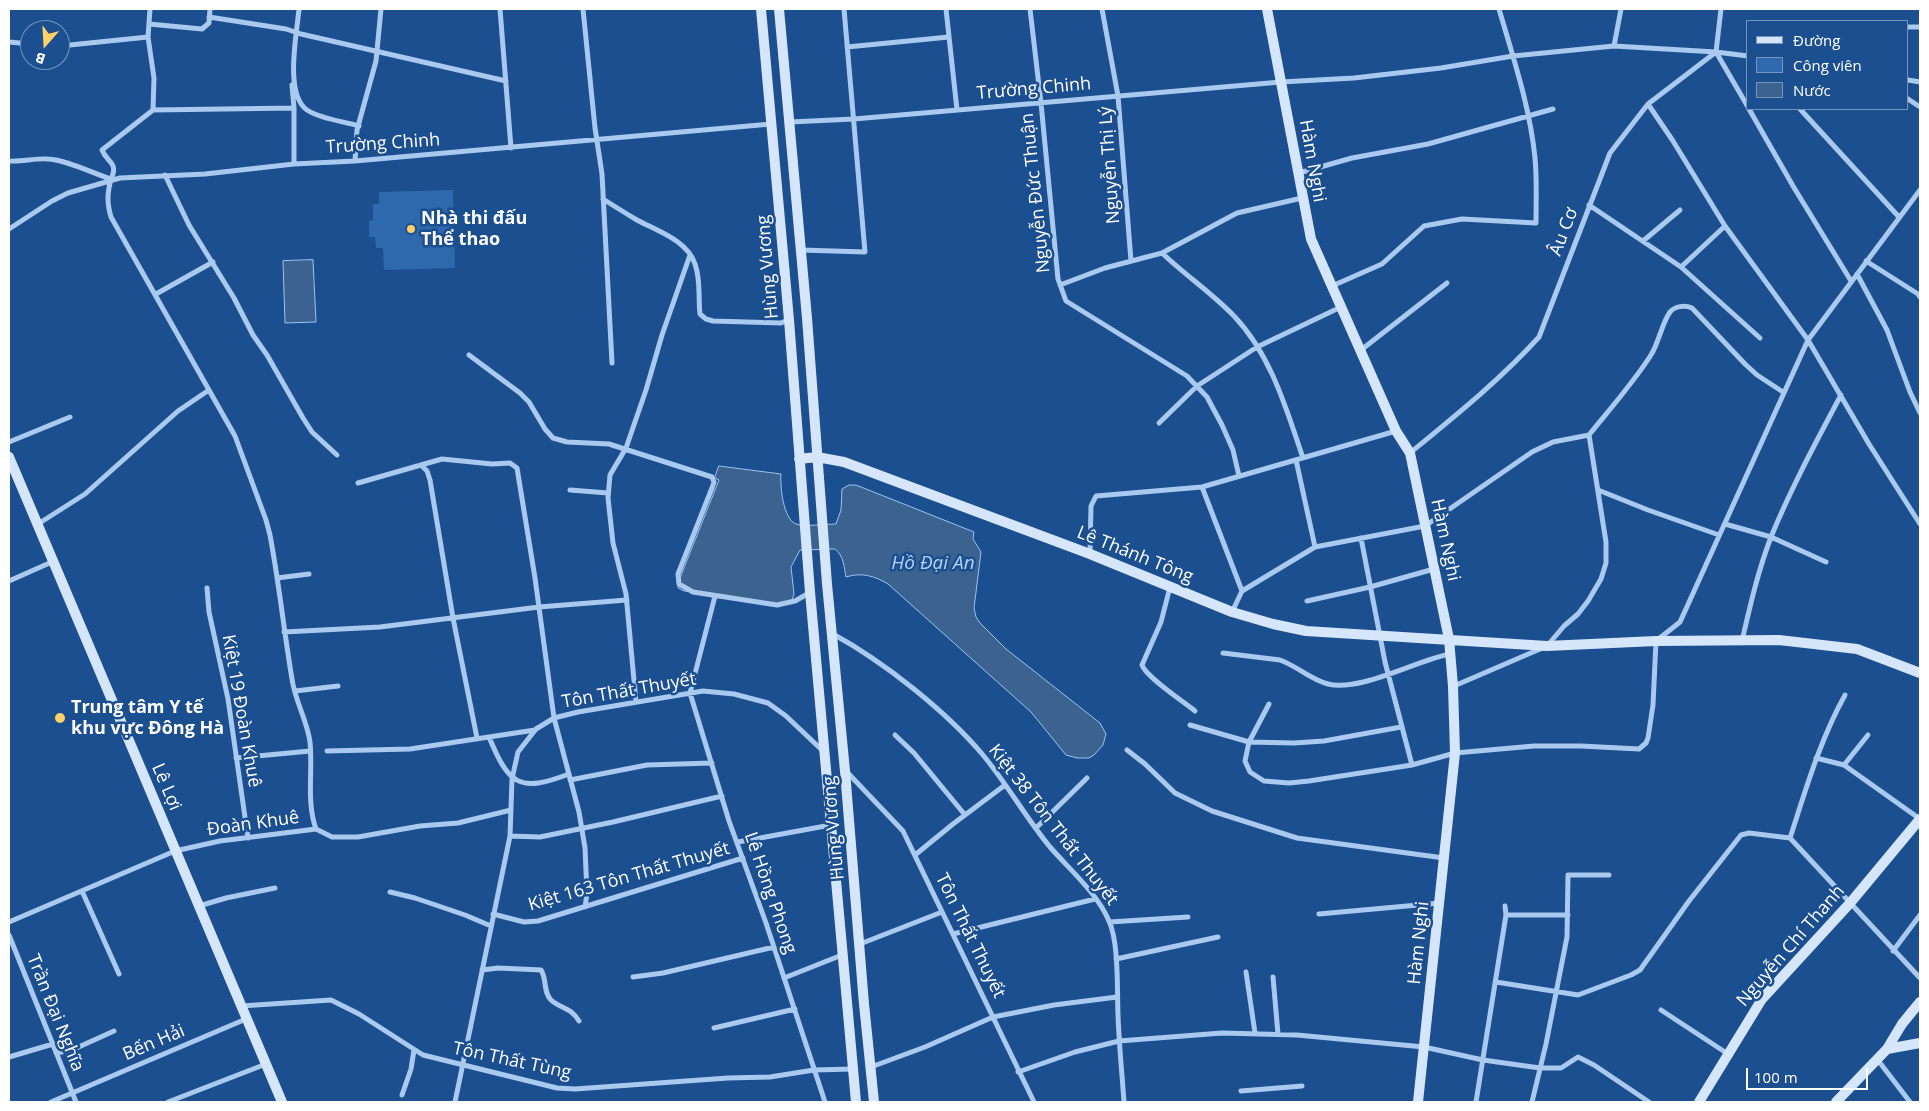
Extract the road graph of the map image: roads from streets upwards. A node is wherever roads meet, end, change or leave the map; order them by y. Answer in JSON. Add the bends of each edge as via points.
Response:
{"nodes":[{"id":1,"x":150,"y":9,"type":"edge"},
{"id":2,"x":210,"y":9,"type":"edge"},
{"id":3,"x":299,"y":9,"type":"edge"},
{"id":4,"x":381,"y":9,"type":"edge"},
{"id":5,"x":500,"y":9,"type":"edge"},
{"id":6,"x":583,"y":9,"type":"edge"},
{"id":7,"x":761,"y":9,"type":"edge"},
{"id":8,"x":779,"y":9,"type":"edge"},
{"id":9,"x":844,"y":9,"type":"edge"},
{"id":10,"x":946,"y":9,"type":"edge"},
{"id":11,"x":1030,"y":9,"type":"edge"},
{"id":12,"x":1102,"y":9,"type":"edge"},
{"id":13,"x":1267,"y":9,"type":"edge"},
{"id":14,"x":1499,"y":9,"type":"edge"},
{"id":15,"x":1621,"y":9,"type":"edge"},
{"id":16,"x":1721,"y":9,"type":"edge"},
{"id":17,"x":209,"y":17,"type":"junction"},
{"id":18,"x":149,"y":24,"type":"junction"},
{"id":19,"x":297,"y":33,"type":"junction"},
{"id":20,"x":148,"y":37,"type":"junction"},
{"id":21,"x":949,"y":37,"type":"junction"},
{"id":22,"x":70,"y":45,"type":"edge"},
{"id":23,"x":1614,"y":46,"type":"junction"},
{"id":24,"x":847,"y":47,"type":"junction"},
{"id":25,"x":377,"y":52,"type":"junction"},
{"id":26,"x":1716,"y":52,"type":"junction"},
{"id":27,"x":1513,"y":56,"type":"junction"},
{"id":28,"x":1746,"y":56,"type":"edge"},
{"id":29,"x":292,"y":73,"type":"junction"},
{"id":30,"x":506,"y":81,"type":"junction"},
{"id":31,"x":1281,"y":82,"type":"junction"},
{"id":32,"x":1118,"y":96,"type":"junction"},
{"id":33,"x":1909,"y":100,"type":"edge"},
{"id":34,"x":1041,"y":103,"type":"junction"},
{"id":35,"x":1648,"y":104,"type":"junction"},
{"id":36,"x":1746,"y":104,"type":"edge"},
{"id":37,"x":1920,"y":107,"type":"edge"},
{"id":38,"x":294,"y":108,"type":"junction"},
{"id":39,"x":1553,"y":109,"type":"dead end"},
{"id":40,"x":153,"y":110,"type":"junction"},
{"id":41,"x":957,"y":110,"type":"junction"},
{"id":42,"x":1749,"y":110,"type":"edge"},
{"id":43,"x":1801,"y":110,"type":"edge"},
{"id":44,"x":1528,"y":117,"type":"junction"},
{"id":45,"x":854,"y":119,"type":"junction"},
{"id":46,"x":790,"y":122,"type":"junction"},
{"id":47,"x":772,"y":124,"type":"junction"},
{"id":48,"x":359,"y":126,"type":"junction"},
{"id":49,"x":597,"y":139,"type":"junction"},
{"id":50,"x":511,"y":148,"type":"junction"},
{"id":51,"x":9,"y":160,"type":"edge"},
{"id":52,"x":355,"y":161,"type":"junction"},
{"id":53,"x":294,"y":164,"type":"junction"},
{"id":54,"x":1299,"y":173,"type":"junction"},
{"id":55,"x":164,"y":175,"type":"junction"},
{"id":56,"x":111,"y":180,"type":"junction"},
{"id":57,"x":1920,"y":190,"type":"edge"},
{"id":58,"x":1302,"y":198,"type":"junction"},
{"id":59,"x":603,"y":199,"type":"junction"},
{"id":60,"x":1589,"y":205,"type":"junction"},
{"id":61,"x":1680,"y":210,"type":"dead end"},
{"id":62,"x":1899,"y":218,"type":"junction"},
{"id":63,"x":1725,"y":226,"type":"junction"},
{"id":64,"x":9,"y":229,"type":"edge"},
{"id":65,"x":1643,"y":241,"type":"junction"},
{"id":66,"x":801,"y":250,"type":"junction"},
{"id":67,"x":782,"y":252,"type":"junction"},
{"id":68,"x":1162,"y":253,"type":"junction"},
{"id":69,"x":690,"y":255,"type":"junction"},
{"id":70,"x":1131,"y":261,"type":"junction"},
{"id":71,"x":1866,"y":261,"type":"junction"},
{"id":72,"x":213,"y":262,"type":"junction"},
{"id":73,"x":1681,"y":267,"type":"junction"},
{"id":74,"x":1857,"y":274,"type":"junction"},
{"id":75,"x":1851,"y":281,"type":"junction"},
{"id":76,"x":1447,"y":283,"type":"dead end"},
{"id":77,"x":1060,"y":285,"type":"junction"},
{"id":78,"x":1332,"y":286,"type":"junction"},
{"id":79,"x":156,"y":294,"type":"junction"},
{"id":80,"x":1920,"y":297,"type":"edge"},
{"id":81,"x":1341,"y":307,"type":"junction"},
{"id":82,"x":807,"y":318,"type":"junction"},
{"id":83,"x":789,"y":320,"type":"junction"},
{"id":84,"x":1760,"y":338,"type":"dead end"},
{"id":85,"x":1808,"y":340,"type":"junction"},
{"id":86,"x":1257,"y":347,"type":"junction"},
{"id":87,"x":1360,"y":350,"type":"junction"},
{"id":88,"x":469,"y":355,"type":"dead end"},
{"id":89,"x":612,"y":363,"type":"dead end"},
{"id":90,"x":1197,"y":386,"type":"junction"},
{"id":91,"x":209,"y":390,"type":"junction"},
{"id":92,"x":1783,"y":392,"type":"junction"},
{"id":93,"x":1841,"y":395,"type":"junction"},
{"id":94,"x":1920,"y":412,"type":"edge"},
{"id":95,"x":70,"y":417,"type":"dead end"},
{"id":96,"x":1159,"y":423,"type":"dead end"},
{"id":97,"x":1396,"y":431,"type":"junction"},
{"id":98,"x":1589,"y":435,"type":"junction"},
{"id":99,"x":9,"y":442,"type":"edge"},
{"id":100,"x":626,"y":448,"type":"junction"},
{"id":101,"x":1410,"y":453,"type":"junction"},
{"id":102,"x":338,"y":455,"type":"dead end"},
{"id":103,"x":9,"y":457,"type":"edge"},
{"id":104,"x":818,"y":457,"type":"junction"},
{"id":105,"x":1303,"y":458,"type":"junction"},
{"id":106,"x":799,"y":459,"type":"junction"},
{"id":107,"x":1296,"y":460,"type":"junction"},
{"id":108,"x":421,"y":465,"type":"junction"},
{"id":109,"x":1239,"y":476,"type":"junction"},
{"id":110,"x":358,"y":483,"type":"dead end"},
{"id":111,"x":1202,"y":487,"type":"junction"},
{"id":112,"x":570,"y":490,"type":"dead end"},
{"id":113,"x":1598,"y":490,"type":"junction"},
{"id":114,"x":608,"y":493,"type":"junction"},
{"id":115,"x":38,"y":524,"type":"junction"},
{"id":116,"x":1725,"y":524,"type":"junction"},
{"id":117,"x":1920,"y":524,"type":"edge"},
{"id":118,"x":1425,"y":526,"type":"junction"},
{"id":119,"x":1719,"y":535,"type":"junction"},
{"id":120,"x":1771,"y":537,"type":"junction"},
{"id":121,"x":1361,"y":538,"type":"junction"},
{"id":122,"x":1315,"y":547,"type":"junction"},
{"id":123,"x":1090,"y":554,"type":"junction"},
{"id":124,"x":54,"y":561,"type":"junction"},
{"id":125,"x":1826,"y":562,"type":"dead end"},
{"id":126,"x":1434,"y":569,"type":"junction"},
{"id":127,"x":309,"y":574,"type":"dead end"},
{"id":128,"x":277,"y":578,"type":"junction"},
{"id":129,"x":9,"y":581,"type":"edge"},
{"id":130,"x":1170,"y":587,"type":"junction"},
{"id":131,"x":1370,"y":587,"type":"junction"},
{"id":132,"x":207,"y":588,"type":"dead end"},
{"id":133,"x":1242,"y":591,"type":"junction"},
{"id":134,"x":810,"y":592,"type":"junction"},
{"id":135,"x":715,"y":596,"type":"junction"},
{"id":136,"x":627,"y":600,"type":"junction"},
{"id":137,"x":1307,"y":601,"type":"dead end"},
{"id":138,"x":539,"y":607,"type":"junction"},
{"id":139,"x":1232,"y":612,"type":"junction"},
{"id":140,"x":453,"y":618,"type":"junction"},
{"id":141,"x":284,"y":632,"type":"junction"},
{"id":142,"x":832,"y":634,"type":"junction"},
{"id":143,"x":1380,"y":635,"type":"junction"},
{"id":144,"x":1449,"y":639,"type":"junction"},
{"id":145,"x":1656,"y":641,"type":"junction"},
{"id":146,"x":1742,"y":641,"type":"junction"},
{"id":147,"x":1547,"y":646,"type":"junction"},
{"id":148,"x":1223,"y":652,"type":"dead end"},
{"id":149,"x":1450,"y":654,"type":"junction"},
{"id":150,"x":1920,"y":673,"type":"edge"},
{"id":151,"x":1388,"y":674,"type":"junction"},
{"id":152,"x":338,"y":686,"type":"dead end"},
{"id":153,"x":1454,"y":686,"type":"junction"},
{"id":154,"x":295,"y":691,"type":"junction"},
{"id":155,"x":690,"y":693,"type":"junction"},
{"id":156,"x":1845,"y":695,"type":"dead end"},
{"id":157,"x":636,"y":702,"type":"junction"},
{"id":158,"x":1269,"y":704,"type":"dead end"},
{"id":159,"x":1195,"y":711,"type":"dead end"},
{"id":160,"x":554,"y":718,"type":"junction"},
{"id":161,"x":1190,"y":725,"type":"dead end"},
{"id":162,"x":1401,"y":727,"type":"junction"},
{"id":163,"x":536,"y":730,"type":"junction"},
{"id":164,"x":895,"y":735,"type":"dead end"},
{"id":165,"x":1868,"y":735,"type":"dead end"},
{"id":166,"x":489,"y":737,"type":"junction"},
{"id":167,"x":477,"y":738,"type":"junction"},
{"id":168,"x":1249,"y":742,"type":"junction"},
{"id":169,"x":310,"y":750,"type":"junction"},
{"id":170,"x":1127,"y":750,"type":"dead end"},
{"id":171,"x":327,"y":751,"type":"dead end"},
{"id":172,"x":825,"y":753,"type":"junction"},
{"id":173,"x":1455,"y":753,"type":"junction"},
{"id":174,"x":236,"y":758,"type":"junction"},
{"id":175,"x":1816,"y":758,"type":"junction"},
{"id":176,"x":712,"y":763,"type":"junction"},
{"id":177,"x":1412,"y":765,"type":"junction"},
{"id":178,"x":1844,"y":765,"type":"junction"},
{"id":179,"x":846,"y":771,"type":"junction"},
{"id":180,"x":570,"y":777,"type":"junction"},
{"id":181,"x":512,"y":778,"type":"junction"},
{"id":182,"x":1087,"y":778,"type":"dead end"},
{"id":183,"x":1005,"y":785,"type":"junction"},
{"id":184,"x":722,"y":796,"type":"junction"},
{"id":185,"x":511,"y":810,"type":"junction"},
{"id":186,"x":965,"y":815,"type":"junction"},
{"id":187,"x":1920,"y":819,"type":"edge"},
{"id":188,"x":832,"y":825,"type":"junction"},
{"id":189,"x":582,"y":828,"type":"junction"},
{"id":190,"x":1036,"y":828,"type":"junction"},
{"id":191,"x":316,"y":829,"type":"junction"},
{"id":192,"x":510,"y":836,"type":"junction"},
{"id":193,"x":248,"y":838,"type":"junction"},
{"id":194,"x":1790,"y":838,"type":"junction"},
{"id":195,"x":738,"y":842,"type":"junction"},
{"id":196,"x":176,"y":851,"type":"junction"},
{"id":197,"x":915,"y":855,"type":"junction"},
{"id":198,"x":743,"y":858,"type":"junction"},
{"id":199,"x":1445,"y":858,"type":"junction"},
{"id":200,"x":1609,"y":875,"type":"dead end"},
{"id":201,"x":275,"y":888,"type":"dead end"},
{"id":202,"x":82,"y":891,"type":"junction"},
{"id":203,"x":390,"y":892,"type":"dead end"},
{"id":204,"x":1095,"y":899,"type":"junction"},
{"id":205,"x":1851,"y":902,"type":"junction"},
{"id":206,"x":1440,"y":903,"type":"junction"},
{"id":207,"x":199,"y":906,"type":"junction"},
{"id":208,"x":1506,"y":906,"type":"dead end"},
{"id":209,"x":585,"y":907,"type":"junction"},
{"id":210,"x":942,"y":912,"type":"junction"},
{"id":211,"x":493,"y":914,"type":"junction"},
{"id":212,"x":1319,"y":914,"type":"dead end"},
{"id":213,"x":1506,"y":915,"type":"junction"},
{"id":214,"x":1568,"y":915,"type":"junction"},
{"id":215,"x":1920,"y":915,"type":"edge"},
{"id":216,"x":1188,"y":917,"type":"dead end"},
{"id":217,"x":9,"y":922,"type":"edge"},
{"id":218,"x":1110,"y":922,"type":"junction"},
{"id":219,"x":490,"y":926,"type":"junction"},
{"id":220,"x":953,"y":934,"type":"junction"},
{"id":221,"x":9,"y":935,"type":"edge"},
{"id":222,"x":1218,"y":937,"type":"dead end"},
{"id":223,"x":860,"y":945,"type":"junction"},
{"id":224,"x":774,"y":947,"type":"junction"},
{"id":225,"x":842,"y":951,"type":"junction"},
{"id":226,"x":1894,"y":951,"type":"junction"},
{"id":227,"x":1116,"y":959,"type":"junction"},
{"id":228,"x":482,"y":970,"type":"junction"},
{"id":229,"x":1246,"y":972,"type":"dead end"},
{"id":230,"x":119,"y":974,"type":"dead end"},
{"id":231,"x":633,"y":977,"type":"dead end"},
{"id":232,"x":784,"y":978,"type":"junction"},
{"id":233,"x":1273,"y":978,"type":"dead end"},
{"id":234,"x":1920,"y":978,"type":"edge"},
{"id":235,"x":1496,"y":982,"type":"junction"},
{"id":236,"x":1556,"y":992,"type":"junction"},
{"id":237,"x":1117,"y":997,"type":"junction"},
{"id":238,"x":1920,"y":1002,"type":"edge"},
{"id":239,"x":241,"y":1006,"type":"junction"},
{"id":240,"x":795,"y":1009,"type":"junction"},
{"id":241,"x":1661,"y":1010,"type":"dead end"},
{"id":242,"x":993,"y":1017,"type":"junction"},
{"id":243,"x":246,"y":1019,"type":"junction"},
{"id":244,"x":579,"y":1021,"type":"dead end"},
{"id":245,"x":714,"y":1028,"type":"dead end"},
{"id":246,"x":114,"y":1031,"type":"dead end"},
{"id":247,"x":1256,"y":1033,"type":"junction"},
{"id":248,"x":1278,"y":1034,"type":"junction"},
{"id":249,"x":1120,"y":1040,"type":"junction"},
{"id":250,"x":1920,"y":1043,"type":"edge"},
{"id":251,"x":53,"y":1044,"type":"junction"},
{"id":252,"x":1424,"y":1047,"type":"junction"},
{"id":253,"x":1887,"y":1049,"type":"junction"},
{"id":254,"x":414,"y":1050,"type":"junction"},
{"id":255,"x":56,"y":1053,"type":"junction"},
{"id":256,"x":1728,"y":1054,"type":"junction"},
{"id":257,"x":9,"y":1057,"type":"edge"},
{"id":258,"x":1483,"y":1060,"type":"junction"},
{"id":259,"x":1877,"y":1060,"type":"junction"},
{"id":260,"x":266,"y":1064,"type":"junction"},
{"id":261,"x":462,"y":1065,"type":"junction"},
{"id":262,"x":871,"y":1067,"type":"junction"},
{"id":263,"x":853,"y":1068,"type":"junction"},
{"id":264,"x":1540,"y":1068,"type":"junction"},
{"id":265,"x":814,"y":1070,"type":"junction"},
{"id":266,"x":1018,"y":1072,"type":"junction"},
{"id":267,"x":1302,"y":1086,"type":"dead end"},
{"id":268,"x":1241,"y":1091,"type":"dead end"},
{"id":269,"x":72,"y":1093,"type":"junction"},
{"id":270,"x":402,"y":1095,"type":"dead end"},
{"id":271,"x":51,"y":1102,"type":"edge"},
{"id":272,"x":76,"y":1102,"type":"edge"},
{"id":273,"x":168,"y":1102,"type":"edge"},
{"id":274,"x":282,"y":1102,"type":"edge"},
{"id":275,"x":455,"y":1102,"type":"edge"},
{"id":276,"x":825,"y":1102,"type":"edge"},
{"id":277,"x":856,"y":1102,"type":"edge"},
{"id":278,"x":874,"y":1102,"type":"edge"},
{"id":279,"x":1034,"y":1102,"type":"edge"},
{"id":280,"x":1124,"y":1102,"type":"edge"},
{"id":281,"x":1418,"y":1102,"type":"edge"},
{"id":282,"x":1476,"y":1102,"type":"edge"},
{"id":283,"x":1532,"y":1102,"type":"edge"},
{"id":284,"x":1649,"y":1102,"type":"edge"},
{"id":285,"x":1699,"y":1102,"type":"edge"},
{"id":286,"x":1836,"y":1102,"type":"edge"},
{"id":287,"x":1910,"y":1102,"type":"edge"}],
"edges":[{"from":1,"to":18,"type":"street"},
{"from":2,"to":17,"type":"street"},
{"from":3,"to":19,"type":"street"},
{"from":4,"to":25,"type":"street"},
{"from":5,"to":30,"type":"street"},
{"from":6,"to":49,"type":"street"},
{"from":7,"to":47,"type":"street","name":"Hùng Vương"},
{"from":8,"to":46,"type":"street","name":"Hùng Vương"},
{"from":9,"to":24,"type":"street"},
{"from":10,"to":21,"type":"street"},
{"from":11,"to":34,"type":"street","name":"Nguyễn Đức Thuận"},
{"from":12,"to":32,"type":"street","name":"Nguyễn Thị Lý"},
{"from":13,"to":31,"type":"street","name":"Hàm Nghi"},
{"from":14,"to":27,"type":"street"},
{"from":15,"to":23,"type":"street"},
{"from":16,"to":26,"type":"street"},
{"from":17,"to":18,"type":"street","via":[[209,23],[202,29]]},
{"from":17,"to":19,"type":"street"},
{"from":18,"to":20,"type":"street"},
{"from":19,"to":25,"type":"street"},
{"from":19,"to":29,"type":"street"},
{"from":20,"to":22,"type":"street"},
{"from":20,"to":40,"type":"street","via":[[154,78]]},
{"from":21,"to":24,"type":"street"},
{"from":21,"to":41,"type":"street"},
{"from":23,"to":26,"type":"street","name":"Trường Chinh"},
{"from":23,"to":27,"type":"street","name":"Trường Chinh"},
{"from":24,"to":45,"type":"street"},
{"from":25,"to":30,"type":"street"},
{"from":25,"to":48,"type":"street"},
{"from":26,"to":28,"type":"street","name":"Trường Chinh"},
{"from":26,"to":35,"type":"street","name":"Âu Cơ"},
{"from":26,"to":36,"type":"street"},
{"from":27,"to":31,"type":"street","name":"Trường Chinh","via":[[1354,78]]},
{"from":27,"to":44,"type":"street"},
{"from":29,"to":38,"type":"street"},
{"from":29,"to":48,"type":"street","via":[[296,92],[305,109]]},
{"from":30,"to":50,"type":"street"},
{"from":31,"to":32,"type":"street","name":"Trường Chinh"},
{"from":31,"to":54,"type":"street","name":"Hàm Nghi"},
{"from":32,"to":34,"type":"street","name":"Trường Chinh"},
{"from":32,"to":70,"type":"street","name":"Nguyễn Thị Lý"},
{"from":33,"to":37,"type":"street"},
{"from":34,"to":41,"type":"street","name":"Trường Chinh"},
{"from":34,"to":77,"type":"street","name":"Nguyễn Đức Thuận"},
{"from":35,"to":60,"type":"street","name":"Âu Cơ","via":[[1610,153]]},
{"from":35,"to":63,"type":"street"},
{"from":38,"to":40,"type":"street"},
{"from":38,"to":53,"type":"street"},
{"from":39,"to":44,"type":"street"},
{"from":40,"to":56,"type":"street","via":[[102,150],[114,165]]},
{"from":41,"to":45,"type":"street","name":"Trường Chinh"},
{"from":42,"to":75,"type":"street"},
{"from":43,"to":62,"type":"street"},
{"from":44,"to":54,"type":"street"},
{"from":44,"to":78,"type":"street","via":[[1535,158],[1536,223],[1462,219],[1424,226],[1382,264]]},
{"from":45,"to":46,"type":"street","name":"Trường Chinh"},
{"from":45,"to":66,"type":"street","via":[[865,252]]},
{"from":46,"to":47,"type":"street"},
{"from":46,"to":66,"type":"street","name":"Hùng Vương"},
{"from":47,"to":49,"type":"street","name":"Trường Chinh"},
{"from":47,"to":67,"type":"street","name":"Hùng Vương"},
{"from":48,"to":52,"type":"street"},
{"from":49,"to":50,"type":"street","name":"Trường Chinh"},
{"from":49,"to":59,"type":"street"},
{"from":50,"to":52,"type":"street","name":"Trường Chinh"},
{"from":51,"to":56,"type":"street","via":[[19,162],[47,158]]},
{"from":52,"to":53,"type":"street","name":"Trường Chinh"},
{"from":53,"to":55,"type":"street","name":"Trường Chinh"},
{"from":54,"to":58,"type":"street","name":"Hàm Nghi"},
{"from":55,"to":56,"type":"street","name":"Trường Chinh"},
{"from":55,"to":72,"type":"street","via":[[189,225]]},
{"from":56,"to":64,"type":"street","name":"Trường Chinh","via":[[68,193]]},
{"from":56,"to":79,"type":"street","via":[[107,192],[111,217]]},
{"from":57,"to":62,"type":"street"},
{"from":58,"to":68,"type":"street","via":[[1237,213]]},
{"from":58,"to":78,"type":"street","name":"Hàm Nghi","via":[[1311,239]]},
{"from":59,"to":69,"type":"street","via":[[665,234]]},
{"from":59,"to":89,"type":"street"},
{"from":60,"to":65,"type":"street"},
{"from":60,"to":101,"type":"street","name":"Âu Cơ","via":[[1539,337],[1494,381]]},
{"from":61,"to":65,"type":"street"},
{"from":62,"to":71,"type":"street"},
{"from":63,"to":73,"type":"street"},
{"from":63,"to":85,"type":"street"},
{"from":65,"to":73,"type":"street"},
{"from":66,"to":67,"type":"street"},
{"from":66,"to":82,"type":"street","name":"Hùng Vương"},
{"from":67,"to":83,"type":"street","name":"Hùng Vương"},
{"from":68,"to":70,"type":"street"},
{"from":68,"to":86,"type":"street","via":[[1234,316]]},
{"from":69,"to":83,"type":"street","via":[[698,275],[700,314],[706,320],[781,323]]},
{"from":69,"to":100,"type":"street"},
{"from":70,"to":77,"type":"street"},
{"from":71,"to":74,"type":"street"},
{"from":71,"to":80,"type":"street"},
{"from":72,"to":79,"type":"street"},
{"from":72,"to":102,"type":"street","via":[[253,336],[312,432]]},
{"from":73,"to":84,"type":"street"},
{"from":74,"to":75,"type":"street"},
{"from":74,"to":94,"type":"street","via":[[1888,330]]},
{"from":75,"to":85,"type":"street"},
{"from":76,"to":87,"type":"street"},
{"from":77,"to":90,"type":"street","via":[[1066,301],[1154,354]]},
{"from":78,"to":81,"type":"street","name":"Hàm Nghi"},
{"from":79,"to":91,"type":"street"},
{"from":81,"to":86,"type":"street"},
{"from":81,"to":87,"type":"street","name":"Hàm Nghi"},
{"from":82,"to":83,"type":"street"},
{"from":82,"to":104,"type":"street","name":"Hùng Vương"},
{"from":83,"to":106,"type":"street","name":"Hùng Vương"},
{"from":85,"to":92,"type":"street"},
{"from":85,"to":93,"type":"street"},
{"from":86,"to":90,"type":"street"},
{"from":86,"to":105,"type":"street","via":[[1282,396]]},
{"from":87,"to":97,"type":"street","name":"Hàm Nghi"},
{"from":88,"to":100,"type":"street","via":[[529,402],[553,438]]},
{"from":90,"to":96,"type":"street"},
{"from":90,"to":109,"type":"street","via":[[1222,425]]},
{"from":91,"to":115,"type":"street","via":[[178,412],[85,494]]},
{"from":91,"to":128,"type":"street","via":[[235,436],[266,520]]},
{"from":92,"to":98,"type":"street","via":[[1745,364],[1695,311],[1681,306],[1670,312],[1651,354]]},
{"from":92,"to":116,"type":"street"},
{"from":93,"to":117,"type":"street"},
{"from":93,"to":120,"type":"street"},
{"from":95,"to":99,"type":"street"},
{"from":97,"to":101,"type":"street","name":"Hàm Nghi"},
{"from":97,"to":105,"type":"street"},
{"from":98,"to":113,"type":"street"},
{"from":98,"to":118,"type":"street","via":[[1553,442],[1532,452]]},
{"from":100,"to":114,"type":"street","via":[[610,475]]},
{"from":100,"to":135,"type":"street","via":[[712,477],[712,488],[678,574],[679,584],[684,588]]},
{"from":101,"to":118,"type":"street","name":"Hàm Nghi"},
{"from":103,"to":115,"type":"street","name":"Lê Lợi"},
{"from":104,"to":106,"type":"street","name":"Lê Thánh Tông"},
{"from":104,"to":123,"type":"street","name":"Lê Thánh Tông","via":[[844,462]]},
{"from":104,"to":142,"type":"street","name":"Hùng Vương"},
{"from":105,"to":107,"type":"street"},
{"from":106,"to":134,"type":"street","name":"Hùng Vương"},
{"from":107,"to":109,"type":"street"},
{"from":107,"to":122,"type":"street"},
{"from":108,"to":110,"type":"street"},
{"from":108,"to":138,"type":"street","via":[[442,459],[510,463],[517,468]]},
{"from":108,"to":140,"type":"street","via":[[430,480]]},
{"from":109,"to":111,"type":"street"},
{"from":111,"to":123,"type":"street","via":[[1096,496],[1091,506]]},
{"from":111,"to":133,"type":"street"},
{"from":112,"to":114,"type":"street"},
{"from":113,"to":119,"type":"street"},
{"from":113,"to":147,"type":"street","via":[[1606,542],[1605,572],[1578,614]]},
{"from":114,"to":136,"type":"street","via":[[613,543]]},
{"from":115,"to":124,"type":"street","name":"Lê Lợi"},
{"from":116,"to":119,"type":"street"},
{"from":116,"to":120,"type":"street"},
{"from":118,"to":121,"type":"street"},
{"from":118,"to":126,"type":"street","name":"Hàm Nghi"},
{"from":119,"to":145,"type":"street","via":[[1680,622]]},
{"from":120,"to":125,"type":"street"},
{"from":120,"to":146,"type":"street","via":[[1755,585]]},
{"from":121,"to":122,"type":"street"},
{"from":121,"to":131,"type":"street"},
{"from":122,"to":133,"type":"street"},
{"from":123,"to":130,"type":"street","name":"Lê Thánh Tông"},
{"from":124,"to":129,"type":"street"},
{"from":124,"to":196,"type":"street","name":"Lê Lợi"},
{"from":126,"to":131,"type":"street"},
{"from":126,"to":144,"type":"street","name":"Hàm Nghi"},
{"from":127,"to":128,"type":"street"},
{"from":128,"to":141,"type":"street"},
{"from":130,"to":139,"type":"street","name":"Lê Thánh Tông"},
{"from":130,"to":159,"type":"street","via":[[1161,622],[1143,668]]},
{"from":131,"to":137,"type":"street"},
{"from":131,"to":143,"type":"street"},
{"from":132,"to":174,"type":"street","name":"Kiệt 19 Đoàn Khuê"},
{"from":133,"to":139,"type":"street"},
{"from":134,"to":135,"type":"street","via":[[796,602],[782,605]]},
{"from":134,"to":172,"type":"street","name":"Hùng Vương"},
{"from":135,"to":155,"type":"street"},
{"from":136,"to":138,"type":"street"},
{"from":136,"to":157,"type":"street"},
{"from":138,"to":140,"type":"street"},
{"from":138,"to":160,"type":"street"},
{"from":139,"to":143,"type":"street","name":"Lê Thánh Tông","via":[[1306,630]]},
{"from":140,"to":141,"type":"street","via":[[380,627]]},
{"from":140,"to":167,"type":"street"},
{"from":141,"to":154,"type":"street"},
{"from":142,"to":179,"type":"street","name":"Hùng Vương"},
{"from":142,"to":183,"type":"street","name":"Kiệt 38 Tôn Thất Thuyết","via":[[860,649],[959,728]]},
{"from":143,"to":144,"type":"street","name":"Lê Thánh Tông"},
{"from":143,"to":151,"type":"street"},
{"from":144,"to":147,"type":"street","name":"Lê Thánh Tông"},
{"from":144,"to":149,"type":"street","name":"Hàm Nghi"},
{"from":145,"to":146,"type":"street","name":"Lê Thánh Tông"},
{"from":145,"to":147,"type":"street","name":"Lê Thánh Tông"},
{"from":145,"to":173,"type":"street","via":[[1648,738],[1639,749],[1534,746]]},
{"from":146,"to":150,"type":"street","name":"Lê Thánh Tông","via":[[1779,640],[1857,649]]},
{"from":147,"to":153,"type":"street"},
{"from":148,"to":151,"type":"street","via":[[1280,660],[1330,684],[1352,684]]},
{"from":149,"to":151,"type":"street"},
{"from":149,"to":153,"type":"street","name":"Hàm Nghi"},
{"from":151,"to":162,"type":"street"},
{"from":152,"to":154,"type":"street"},
{"from":153,"to":173,"type":"street","name":"Hàm Nghi"},
{"from":154,"to":169,"type":"street"},
{"from":155,"to":157,"type":"street","name":"Tôn Thất Thuyết"},
{"from":155,"to":172,"type":"street","name":"Tôn Thất Thuyết","via":[[734,694],[768,703]]},
{"from":155,"to":176,"type":"street","name":"Lê Hồng Phong"},
{"from":156,"to":175,"type":"street","via":[[1830,721]]},
{"from":157,"to":160,"type":"street","name":"Tôn Thất Thuyết"},
{"from":158,"to":168,"type":"street"},
{"from":160,"to":163,"type":"street","name":"Tôn Thất Thuyết"},
{"from":160,"to":180,"type":"street"},
{"from":161,"to":168,"type":"street"},
{"from":162,"to":168,"type":"street","via":[[1324,741]]},
{"from":162,"to":177,"type":"street"},
{"from":163,"to":166,"type":"street"},
{"from":163,"to":181,"type":"street","name":"Tôn Thất Thuyết","via":[[518,752]]},
{"from":164,"to":186,"type":"street"},
{"from":165,"to":178,"type":"street"},
{"from":166,"to":167,"type":"street"},
{"from":166,"to":181,"type":"street"},
{"from":167,"to":171,"type":"street","via":[[410,749]]},
{"from":168,"to":177,"type":"street","via":[[1246,766],[1254,776],[1264,781],[1309,781]]},
{"from":169,"to":174,"type":"street"},
{"from":169,"to":191,"type":"street","via":[[311,800]]},
{"from":170,"to":199,"type":"street","via":[[1175,794],[1212,811],[1297,838]]},
{"from":172,"to":179,"type":"street"},
{"from":172,"to":188,"type":"street","name":"Hùng Vương"},
{"from":173,"to":177,"type":"street"},
{"from":173,"to":199,"type":"street","name":"Hàm Nghi"},
{"from":174,"to":193,"type":"street","name":"Kiệt 19 Đoàn Khuê"},
{"from":175,"to":178,"type":"street"},
{"from":175,"to":194,"type":"street"},
{"from":176,"to":180,"type":"street","via":[[647,765]]},
{"from":176,"to":184,"type":"street","name":"Lê Hồng Phong"},
{"from":178,"to":187,"type":"street"},
{"from":179,"to":197,"type":"street","name":"Tôn Thất Thuyết","via":[[903,831]]},
{"from":179,"to":223,"type":"street","name":"Hùng Vương"},
{"from":180,"to":181,"type":"street","via":[[531,785]]},
{"from":180,"to":189,"type":"street"},
{"from":181,"to":185,"type":"street","name":"Tôn Thất Thuyết"},
{"from":182,"to":190,"type":"street"},
{"from":183,"to":186,"type":"street"},
{"from":183,"to":190,"type":"street","name":"Kiệt 38 Tôn Thất Thuyết"},
{"from":184,"to":189,"type":"street"},
{"from":184,"to":195,"type":"street","name":"Lê Hồng Phong"},
{"from":185,"to":191,"type":"street","name":"Đoàn Khuê","via":[[458,823],[358,837],[332,837]]},
{"from":185,"to":192,"type":"street","name":"Tôn Thất Thuyết"},
{"from":186,"to":197,"type":"street"},
{"from":187,"to":205,"type":"street","name":"Nguyễn Chí Thanh"},
{"from":188,"to":195,"type":"street"},
{"from":188,"to":225,"type":"street","name":"Hùng Vương"},
{"from":189,"to":192,"type":"street","via":[[540,837]]},
{"from":189,"to":209,"type":"street","via":[[587,865]]},
{"from":190,"to":204,"type":"street","name":"Kiệt 38 Tôn Thất Thuyết"},
{"from":191,"to":193,"type":"street","name":"Đoàn Khuê"},
{"from":192,"to":211,"type":"street","name":"Tôn Thất Thuyết"},
{"from":193,"to":196,"type":"street","name":"Đoàn Khuê"},
{"from":194,"to":205,"type":"street"},
{"from":194,"to":236,"type":"street","via":[[1741,835],[1640,970],[1578,995]]},
{"from":195,"to":198,"type":"street","name":"Lê Hồng Phong"},
{"from":196,"to":202,"type":"street","name":"Đoàn Khuê"},
{"from":196,"to":207,"type":"street","name":"Lê Lợi"},
{"from":197,"to":210,"type":"street","name":"Tôn Thất Thuyết"},
{"from":198,"to":209,"type":"street","name":"Kiệt 163 Tôn Thất Thuyết"},
{"from":198,"to":224,"type":"street","name":"Lê Hồng Phong"},
{"from":199,"to":206,"type":"street","name":"Hàm Nghi"},
{"from":200,"to":214,"type":"street","via":[[1568,875]]},
{"from":201,"to":207,"type":"street"},
{"from":202,"to":217,"type":"street","name":"Đoàn Khuê"},
{"from":202,"to":230,"type":"street"},
{"from":203,"to":219,"type":"street"},
{"from":204,"to":218,"type":"street","name":"Kiệt 38 Tôn Thất Thuyết"},
{"from":204,"to":220,"type":"street"},
{"from":205,"to":226,"type":"street"},
{"from":205,"to":256,"type":"street","name":"Nguyễn Chí Thanh","via":[[1762,1000]]},
{"from":206,"to":212,"type":"street"},
{"from":206,"to":252,"type":"street","name":"Hàm Nghi"},
{"from":207,"to":239,"type":"street","name":"Lê Lợi"},
{"from":208,"to":213,"type":"street"},
{"from":209,"to":211,"type":"street","name":"Kiệt 163 Tôn Thất Thuyết","via":[[538,922]]},
{"from":210,"to":220,"type":"street","name":"Tôn Thất Thuyết"},
{"from":210,"to":223,"type":"street"},
{"from":211,"to":219,"type":"street","name":"Tôn Thất Thuyết"},
{"from":213,"to":214,"type":"street"},
{"from":213,"to":235,"type":"street"},
{"from":214,"to":236,"type":"street","via":[[1567,938]]},
{"from":215,"to":226,"type":"street"},
{"from":216,"to":218,"type":"street"},
{"from":218,"to":227,"type":"street","name":"Kiệt 38 Tôn Thất Thuyết"},
{"from":219,"to":228,"type":"street","name":"Tôn Thất Thuyết"},
{"from":220,"to":242,"type":"street","name":"Tôn Thất Thuyết"},
{"from":221,"to":251,"type":"street","name":"Trần Đại Nghĩa"},
{"from":222,"to":227,"type":"street"},
{"from":223,"to":225,"type":"street"},
{"from":223,"to":262,"type":"street","name":"Hùng Vương"},
{"from":224,"to":231,"type":"street"},
{"from":224,"to":232,"type":"street","name":"Lê Hồng Phong"},
{"from":225,"to":232,"type":"street"},
{"from":225,"to":263,"type":"street","name":"Hùng Vương"},
{"from":226,"to":234,"type":"street"},
{"from":227,"to":237,"type":"street","name":"Kiệt 38 Tôn Thất Thuyết"},
{"from":228,"to":244,"type":"street","via":[[541,970],[550,999],[574,1012]]},
{"from":228,"to":261,"type":"street","name":"Tôn Thất Thuyết"},
{"from":229,"to":247,"type":"street"},
{"from":232,"to":240,"type":"street","name":"Lê Hồng Phong"},
{"from":233,"to":248,"type":"street"},
{"from":235,"to":236,"type":"street"},
{"from":235,"to":258,"type":"street"},
{"from":236,"to":264,"type":"street"},
{"from":237,"to":242,"type":"street"},
{"from":237,"to":249,"type":"street","name":"Kiệt 38 Tôn Thất Thuyết"},
{"from":238,"to":253,"type":"street"},
{"from":239,"to":243,"type":"street","name":"Lê Lợi"},
{"from":239,"to":254,"type":"street","name":"Tôn Thất Tùng","via":[[331,1000]]},
{"from":240,"to":245,"type":"street"},
{"from":240,"to":265,"type":"street","name":"Lê Hồng Phong"},
{"from":241,"to":256,"type":"street"},
{"from":242,"to":262,"type":"street"},
{"from":242,"to":266,"type":"street","name":"Tôn Thất Thuyết"},
{"from":243,"to":260,"type":"street","name":"Lê Lợi"},
{"from":243,"to":269,"type":"street","name":"Bến Hải"},
{"from":246,"to":255,"type":"street","via":[[77,1048]]},
{"from":247,"to":248,"type":"street"},
{"from":247,"to":249,"type":"street"},
{"from":248,"to":252,"type":"street"},
{"from":249,"to":266,"type":"street"},
{"from":249,"to":280,"type":"street","name":"Kiệt 38 Tôn Thất Thuyết"},
{"from":250,"to":253,"type":"street"},
{"from":251,"to":255,"type":"street","name":"Trần Đại Nghĩa"},
{"from":251,"to":257,"type":"street"},
{"from":252,"to":258,"type":"street"},
{"from":252,"to":281,"type":"street","name":"Hàm Nghi"},
{"from":253,"to":259,"type":"street"},
{"from":254,"to":261,"type":"street","name":"Tôn Thất Tùng"},
{"from":254,"to":270,"type":"street"},
{"from":255,"to":269,"type":"street","name":"Trần Đại Nghĩa"},
{"from":256,"to":285,"type":"street","name":"Nguyễn Chí Thanh"},
{"from":258,"to":264,"type":"street"},
{"from":258,"to":282,"type":"street"},
{"from":259,"to":286,"type":"street"},
{"from":259,"to":287,"type":"street"},
{"from":260,"to":273,"type":"street"},
{"from":260,"to":274,"type":"street","name":"Lê Lợi"},
{"from":261,"to":265,"type":"street","name":"Tôn Thất Tùng","via":[[534,1083],[575,1089],[770,1077]]},
{"from":261,"to":275,"type":"street","name":"Tôn Thất Thuyết"},
{"from":262,"to":263,"type":"street"},
{"from":262,"to":278,"type":"street","name":"Hùng Vương"},
{"from":263,"to":265,"type":"street","name":"Tôn Thất Tùng"},
{"from":263,"to":277,"type":"street","name":"Hùng Vương"},
{"from":264,"to":283,"type":"street"},
{"from":264,"to":284,"type":"street","via":[[1561,1068],[1578,1057]]},
{"from":265,"to":276,"type":"street","name":"Lê Hồng Phong"},
{"from":266,"to":279,"type":"street","name":"Tôn Thất Thuyết"},
{"from":267,"to":268,"type":"street"},
{"from":269,"to":271,"type":"street","name":"Bến Hải"},
{"from":269,"to":272,"type":"street","name":"Trần Đại Nghĩa"}]}
